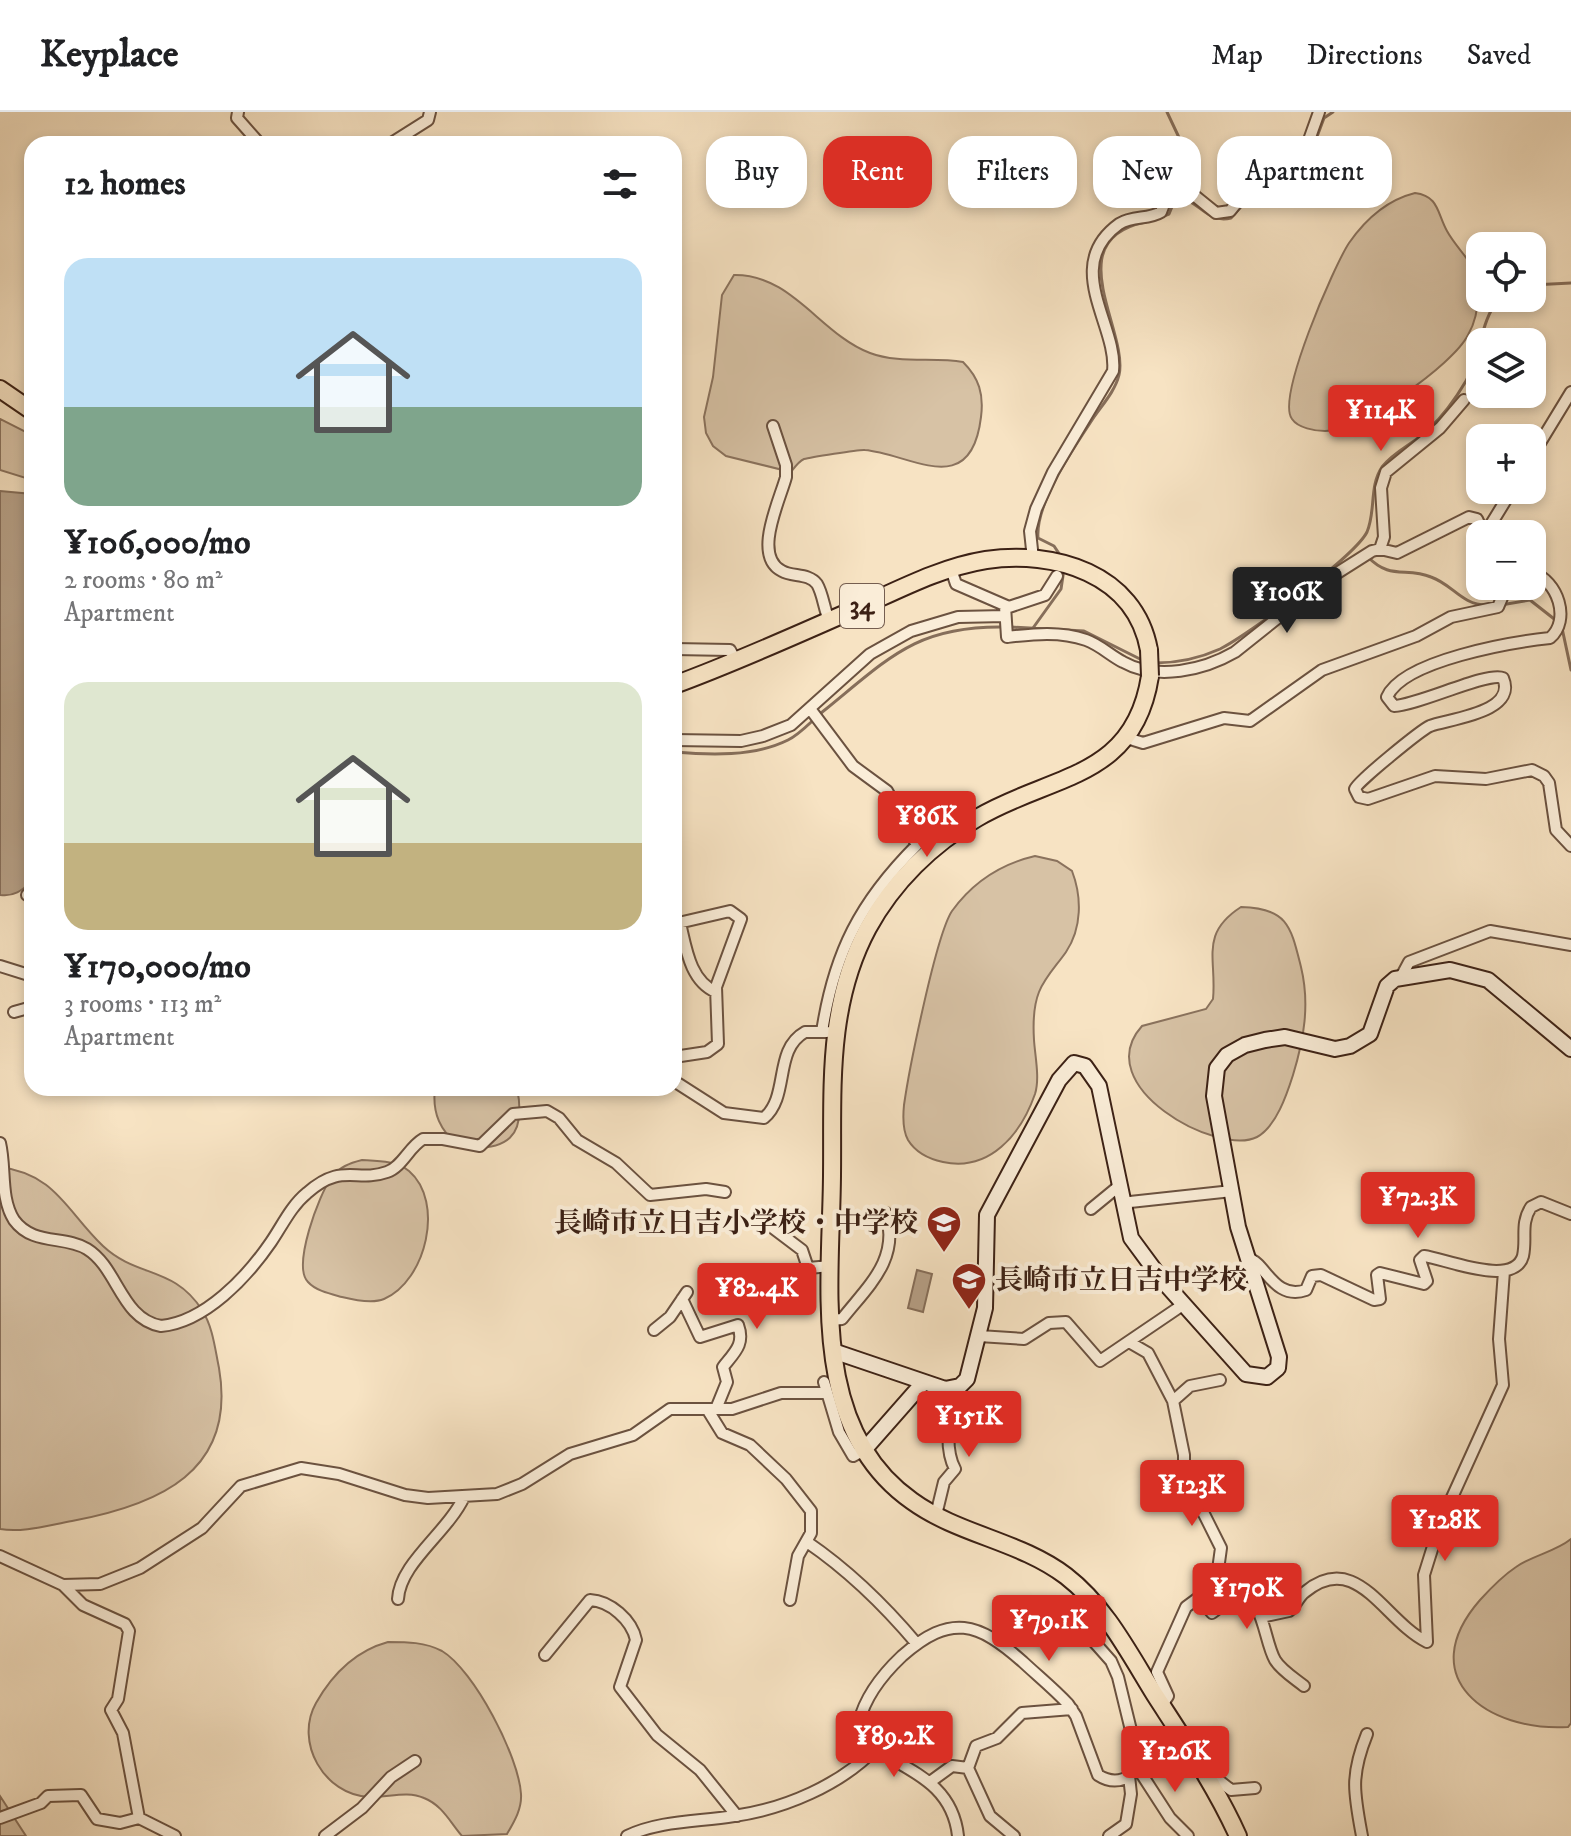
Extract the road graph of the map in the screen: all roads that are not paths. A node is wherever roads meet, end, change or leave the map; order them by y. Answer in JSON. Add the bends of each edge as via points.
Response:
{"nodes":[{"id":1,"x":238,"y":112,"type":"edge"},
{"id":2,"x":430,"y":112,"type":"edge"},
{"id":3,"x":1319,"y":112,"type":"edge"},
{"id":4,"x":252,"y":136,"type":"edge"},
{"id":5,"x":403,"y":136,"type":"edge"},
{"id":6,"x":0,"y":389,"type":"edge"},
{"id":7,"x":1571,"y":392,"type":"edge"},
{"id":8,"x":1464,"y":400,"type":"dead end"},
{"id":9,"x":24,"y":406,"type":"edge"},
{"id":10,"x":773,"y":426,"type":"dead end"},
{"id":11,"x":1546,"y":433,"type":"edge"},
{"id":12,"x":1477,"y":520,"type":"edge"},
{"id":13,"x":1376,"y":550,"type":"junction"},
{"id":14,"x":1033,"y":559,"type":"junction"},
{"id":15,"x":1061,"y":567,"type":"junction"},
{"id":16,"x":951,"y":569,"type":"junction"},
{"id":17,"x":1546,"y":583,"type":"edge"},
{"id":18,"x":1502,"y":600,"type":"edge"},
{"id":19,"x":1005,"y":614,"type":"junction"},
{"id":20,"x":829,"y":620,"type":"junction"},
{"id":21,"x":682,"y":649,"type":"edge"},
{"id":22,"x":736,"y":661,"type":"junction"},
{"id":23,"x":682,"y":682,"type":"edge"},
{"id":24,"x":811,"y":710,"type":"junction"},
{"id":25,"x":1127,"y":738,"type":"junction"},
{"id":26,"x":682,"y":740,"type":"edge"},
{"id":27,"x":1571,"y":846,"type":"edge"},
{"id":28,"x":682,"y":923,"type":"edge"},
{"id":29,"x":682,"y":938,"type":"edge"},
{"id":30,"x":1571,"y":945,"type":"edge"},
{"id":31,"x":0,"y":966,"type":"edge"},
{"id":32,"x":24,"y":974,"type":"edge"},
{"id":33,"x":1401,"y":977,"type":"junction"},
{"id":34,"x":716,"y":992,"type":"junction"},
{"id":35,"x":24,"y":1009,"type":"edge"},
{"id":36,"x":14,"y":1012,"type":"dead end"},
{"id":37,"x":828,"y":1032,"type":"junction"},
{"id":38,"x":1571,"y":1049,"type":"edge"},
{"id":39,"x":682,"y":1056,"type":"edge"},
{"id":40,"x":682,"y":1086,"type":"edge"},
{"id":41,"x":0,"y":1143,"type":"edge"},
{"id":42,"x":1119,"y":1186,"type":"junction"},
{"id":43,"x":1232,"y":1191,"type":"junction"},
{"id":44,"x":725,"y":1192,"type":"dead end"},
{"id":45,"x":1091,"y":1209,"type":"dead end"},
{"id":46,"x":1124,"y":1209,"type":"junction"},
{"id":47,"x":886,"y":1213,"type":"dead end"},
{"id":48,"x":1571,"y":1214,"type":"edge"},
{"id":49,"x":761,"y":1219,"type":"dead end"},
{"id":50,"x":1249,"y":1259,"type":"junction"},
{"id":51,"x":831,"y":1266,"type":"junction"},
{"id":52,"x":1504,"y":1271,"type":"junction"},
{"id":53,"x":1184,"y":1304,"type":"junction"},
{"id":54,"x":832,"y":1320,"type":"junction"},
{"id":55,"x":654,"y":1330,"type":"dead end"},
{"id":56,"x":979,"y":1336,"type":"junction"},
{"id":57,"x":1129,"y":1342,"type":"junction"},
{"id":58,"x":833,"y":1351,"type":"junction"},
{"id":59,"x":1220,"y":1380,"type":"dead end"},
{"id":60,"x":923,"y":1383,"type":"junction"},
{"id":61,"x":955,"y":1388,"type":"junction"},
{"id":62,"x":1173,"y":1401,"type":"junction"},
{"id":63,"x":712,"y":1410,"type":"junction"},
{"id":64,"x":864,"y":1450,"type":"junction"},
{"id":65,"x":464,"y":1497,"type":"junction"},
{"id":66,"x":936,"y":1515,"type":"junction"},
{"id":67,"x":807,"y":1542,"type":"junction"},
{"id":68,"x":0,"y":1556,"type":"edge"},
{"id":69,"x":63,"y":1585,"type":"junction"},
{"id":70,"x":1199,"y":1598,"type":"junction"},
{"id":71,"x":398,"y":1599,"type":"dead end"},
{"id":72,"x":1091,"y":1599,"type":"junction"},
{"id":73,"x":790,"y":1600,"type":"dead end"},
{"id":74,"x":1261,"y":1617,"type":"junction"},
{"id":75,"x":917,"y":1644,"type":"junction"},
{"id":76,"x":545,"y":1655,"type":"dead end"},
{"id":77,"x":1304,"y":1686,"type":"dead end"},
{"id":78,"x":1162,"y":1705,"type":"junction"},
{"id":79,"x":1072,"y":1709,"type":"junction"},
{"id":80,"x":1367,"y":1734,"type":"dead end"},
{"id":81,"x":876,"y":1748,"type":"junction"},
{"id":82,"x":415,"y":1761,"type":"dead end"},
{"id":83,"x":1137,"y":1767,"type":"junction"},
{"id":84,"x":968,"y":1768,"type":"junction"},
{"id":85,"x":1129,"y":1776,"type":"junction"},
{"id":86,"x":1207,"y":1779,"type":"junction"},
{"id":87,"x":930,"y":1782,"type":"junction"},
{"id":88,"x":1255,"y":1788,"type":"dead end"},
{"id":89,"x":1,"y":1816,"type":"edge"},
{"id":90,"x":737,"y":1816,"type":"junction"},
{"id":91,"x":139,"y":1818,"type":"junction"},
{"id":92,"x":175,"y":1836,"type":"edge"},
{"id":93,"x":325,"y":1836,"type":"edge"},
{"id":94,"x":627,"y":1836,"type":"edge"},
{"id":95,"x":958,"y":1836,"type":"edge"},
{"id":96,"x":1014,"y":1836,"type":"edge"},
{"id":97,"x":1109,"y":1836,"type":"edge"},
{"id":98,"x":1188,"y":1836,"type":"edge"},
{"id":99,"x":1238,"y":1836,"type":"edge"},
{"id":100,"x":1362,"y":1836,"type":"edge"}],
"edges":[{"from":1,"to":4,"type":"street"},
{"from":2,"to":5,"type":"street","via":[[428,120]]},
{"from":3,"to":14,"type":"street","via":[[1295,165],[1248,189],[1230,211],[1216,213],[1195,196],[1170,189],[1161,212],[1125,221],[1101,245],[1094,286],[1113,371],[1036,509],[1030,531]]},
{"from":6,"to":9,"type":"main road"},
{"from":7,"to":11,"type":"street"},
{"from":8,"to":13,"type":"street","via":[[1440,428],[1386,472],[1381,488],[1384,537]]},
{"from":10,"to":20,"type":"street","via":[[786,477],[766,544],[782,572],[817,585]]},
{"from":12,"to":13,"type":"street","via":[[1469,517],[1397,553]]},
{"from":13,"to":19,"type":"street","via":[[1323,582],[1235,652],[1180,671],[1131,666],[1078,638],[1007,637]]},
{"from":14,"to":15,"type":"main road","number":"34"},
{"from":14,"to":16,"type":"main road","number":"34"},
{"from":15,"to":19,"type":"street","via":[[1045,595]]},
{"from":15,"to":25,"type":"main road","number":"34","bridge":true,"via":[[1108,583],[1132,607],[1145,631],[1150,676],[1142,710]]},
{"from":16,"to":19,"type":"street","via":[[956,584]]},
{"from":16,"to":20,"type":"main road","number":"34"},
{"from":17,"to":27,"type":"street","via":[[1563,616],[1550,638],[1469,651],[1395,685],[1387,697],[1394,706],[1492,675],[1503,678],[1502,696],[1474,716],[1418,733],[1361,778],[1355,789],[1368,799],[1435,776],[1486,779],[1532,770],[1549,783],[1556,830]]},
{"from":18,"to":25,"type":"street","via":[[1322,670],[1250,721],[1224,718],[1143,743]]},
{"from":19,"to":24,"type":"street","via":[[958,617],[911,631],[870,654]]},
{"from":20,"to":22,"type":"main road","number":"34"},
{"from":21,"to":22,"type":"street","via":[[730,650]]},
{"from":22,"to":23,"type":"main road","number":"34"},
{"from":24,"to":26,"type":"street","via":[[763,736]]},
{"from":24,"to":37,"type":"street","via":[[853,766],[887,791],[917,845],[859,914],[838,961]]},
{"from":25,"to":37,"type":"main road","number":"34","via":[[1101,763],[978,817],[924,856],[878,912]]},
{"from":28,"to":34,"type":"street","via":[[730,911],[741,919]]},
{"from":29,"to":34,"type":"street","via":[[692,967]]},
{"from":30,"to":33,"type":"street","via":[[1490,931],[1409,962]]},
{"from":31,"to":32,"type":"street"},
{"from":33,"to":38,"type":"street","via":[[1450,970],[1488,980]]},
{"from":33,"to":43,"type":"street","via":[[1387,986],[1370,1034],[1350,1046],[1326,1048],[1285,1037],[1245,1045],[1227,1055],[1217,1068],[1214,1096]]},
{"from":34,"to":39,"type":"street","via":[[718,1044],[707,1052]]},
{"from":35,"to":36,"type":"street"},
{"from":37,"to":40,"type":"street","via":[[801,1033],[791,1043],[774,1107],[764,1118],[724,1113]]},
{"from":37,"to":51,"type":"main road","number":"34"},
{"from":41,"to":44,"type":"street","via":[[5,1197],[17,1224],[44,1240],[87,1249],[102,1262],[138,1316],[161,1326],[189,1317],[227,1291],[259,1259],[297,1203],[325,1180],[387,1172],[423,1139],[480,1146],[513,1114],[553,1113],[577,1140],[616,1163],[650,1195]]},
{"from":42,"to":45,"type":"street"},
{"from":42,"to":46,"type":"street"},
{"from":42,"to":56,"type":"street","via":[[1099,1086],[1085,1066],[1070,1064],[987,1215],[987,1288]]},
{"from":43,"to":46,"type":"street","via":[[1130,1202]]},
{"from":43,"to":50,"type":"street"},
{"from":46,"to":53,"type":"street","via":[[1131,1238]]},
{"from":47,"to":54,"type":"street","via":[[892,1241],[883,1269],[842,1319]]},
{"from":48,"to":52,"type":"street","via":[[1541,1202],[1531,1207],[1523,1227],[1522,1260]]},
{"from":49,"to":51,"type":"street","via":[[802,1250],[808,1268]]},
{"from":50,"to":52,"type":"street","via":[[1257,1261],[1271,1282],[1295,1292],[1306,1290],[1312,1276],[1321,1275],[1374,1300],[1380,1299],[1380,1273],[1424,1284],[1424,1256]]},
{"from":50,"to":53,"type":"street","via":[[1278,1351],[1274,1374],[1259,1379],[1246,1374]]},
{"from":51,"to":54,"type":"main road","number":"34"},
{"from":52,"to":74,"type":"street","via":[[1499,1339],[1503,1385],[1440,1524],[1424,1575],[1427,1642],[1356,1580],[1344,1577],[1305,1591],[1289,1611]]},
{"from":53,"to":57,"type":"street"},
{"from":54,"to":58,"type":"main road","number":"34"},
{"from":55,"to":63,"type":"street","via":[[685,1296],[700,1337],[738,1325],[740,1345],[723,1367],[727,1382]]},
{"from":56,"to":57,"type":"street","via":[[1024,1339],[1049,1323],[1066,1322],[1100,1361]]},
{"from":56,"to":61,"type":"street","via":[[967,1379]]},
{"from":57,"to":62,"type":"street","via":[[1148,1353]]},
{"from":58,"to":60,"type":"street"},
{"from":58,"to":64,"type":"main road","number":"34","via":[[845,1414]]},
{"from":59,"to":62,"type":"street","via":[[1190,1386]]},
{"from":60,"to":61,"type":"street"},
{"from":60,"to":64,"type":"street"},
{"from":61,"to":66,"type":"street","via":[[949,1436],[955,1469],[944,1482]]},
{"from":62,"to":70,"type":"street","via":[[1184,1474],[1221,1548],[1217,1577]]},
{"from":63,"to":64,"type":"street","via":[[825,1387],[845,1446],[853,1456]]},
{"from":63,"to":65,"type":"street","via":[[670,1409],[633,1435],[570,1454],[522,1484],[497,1494]]},
{"from":63,"to":67,"type":"street","via":[[722,1433],[750,1445],[803,1500],[813,1518]]},
{"from":64,"to":66,"type":"main road","number":"34","via":[[912,1502]]},
{"from":65,"to":69,"type":"street","via":[[405,1495],[301,1468],[241,1486],[202,1528],[118,1579]]},
{"from":65,"to":71,"type":"street","via":[[452,1522],[404,1575]]},
{"from":66,"to":72,"type":"main road","number":"34","via":[[1049,1564]]},
{"from":67,"to":73,"type":"street","via":[[798,1556]]},
{"from":67,"to":75,"type":"street","via":[[894,1616]]},
{"from":68,"to":69,"type":"street"},
{"from":69,"to":91,"type":"street","via":[[83,1605],[125,1624],[129,1631],[118,1699],[111,1710],[123,1733]]},
{"from":70,"to":74,"type":"street","via":[[1212,1613],[1244,1593]]},
{"from":70,"to":78,"type":"street","via":[[1186,1607],[1157,1672],[1168,1696]]},
{"from":72,"to":78,"type":"main road","number":"34"},
{"from":72,"to":83,"type":"street","via":[[1080,1610],[1080,1626],[1118,1677]]},
{"from":74,"to":77,"type":"street","via":[[1275,1661]]},
{"from":75,"to":79,"type":"street","via":[[953,1627],[982,1630]]},
{"from":75,"to":81,"type":"street","via":[[882,1678],[860,1716],[861,1733]]},
{"from":76,"to":90,"type":"street","via":[[590,1600],[616,1610],[636,1640],[620,1687],[657,1735],[700,1770]]},
{"from":78,"to":86,"type":"main road","number":"34"},
{"from":79,"to":84,"type":"street","via":[[1022,1713],[997,1738],[976,1746]]},
{"from":79,"to":85,"type":"street","via":[[1098,1775],[1117,1781]]},
{"from":80,"to":100,"type":"street","via":[[1353,1787]]},
{"from":81,"to":87,"type":"street"},
{"from":81,"to":90,"type":"street","via":[[843,1774],[795,1800]]},
{"from":82,"to":93,"type":"street"},
{"from":83,"to":85,"type":"street"},
{"from":83,"to":98,"type":"street"},
{"from":84,"to":87,"type":"street","via":[[952,1766]]},
{"from":84,"to":96,"type":"street","via":[[990,1816]]},
{"from":85,"to":97,"type":"street","via":[[1126,1824]]},
{"from":86,"to":88,"type":"street","via":[[1217,1779],[1231,1790]]},
{"from":86,"to":99,"type":"main road","number":"34"},
{"from":87,"to":95,"type":"street","via":[[951,1804]]},
{"from":89,"to":91,"type":"street","via":[[48,1796],[73,1792],[97,1819],[120,1823]]},
{"from":90,"to":94,"type":"street","via":[[683,1819]]},
{"from":91,"to":92,"type":"street"}]}
